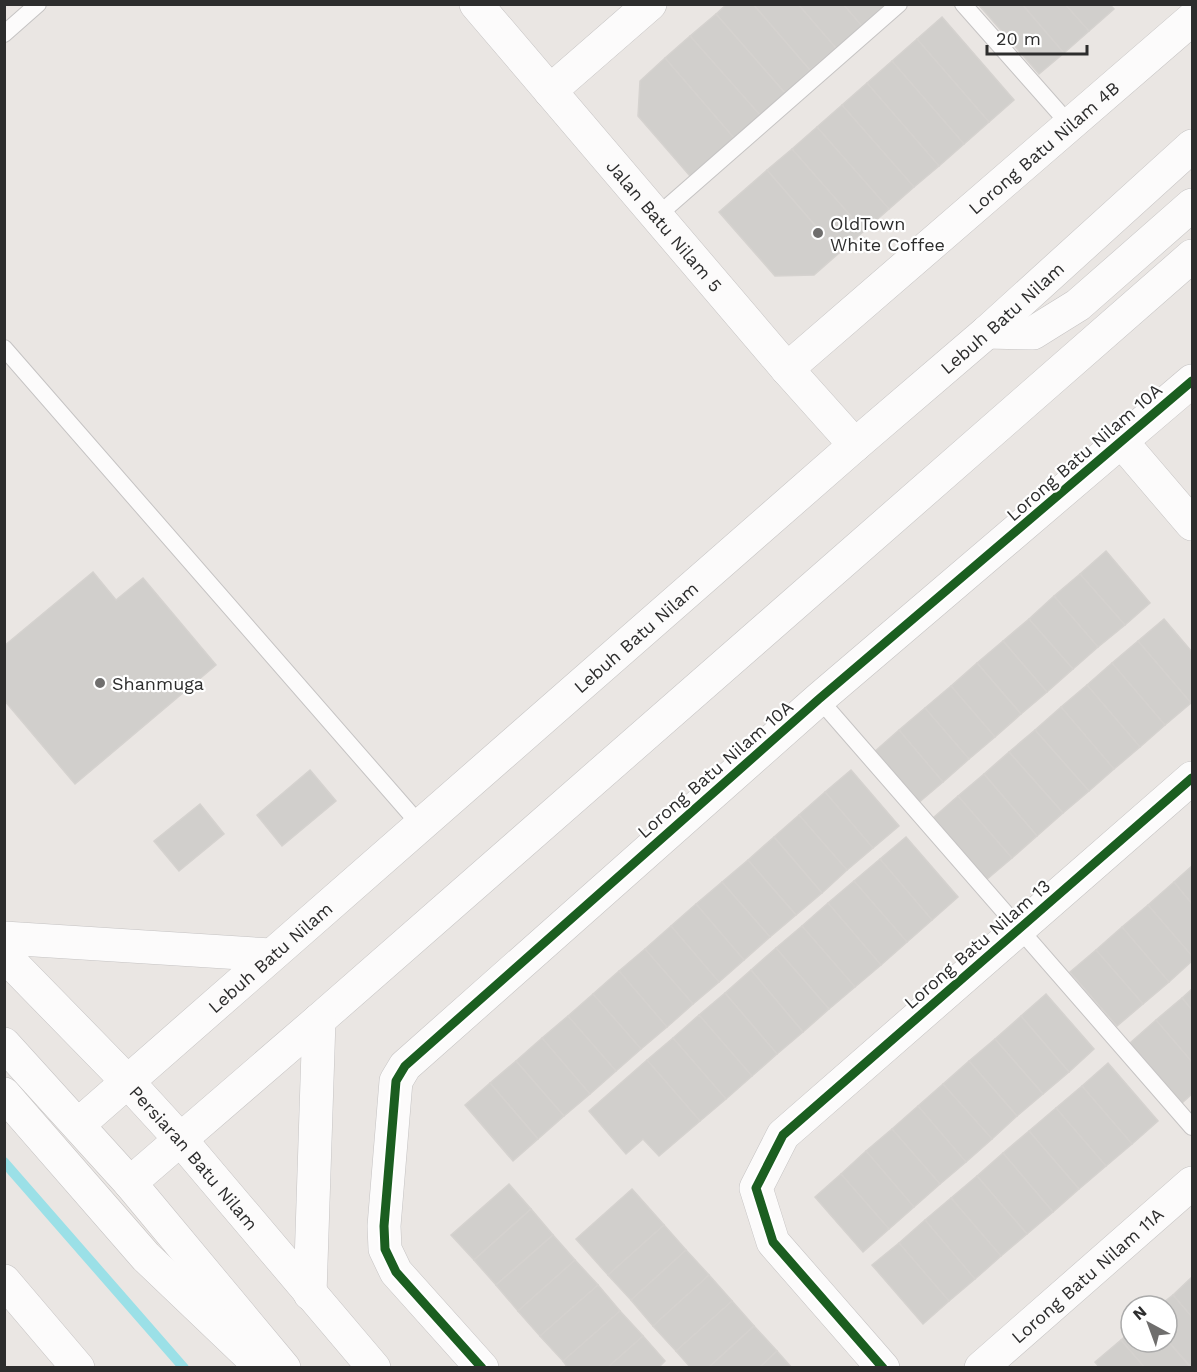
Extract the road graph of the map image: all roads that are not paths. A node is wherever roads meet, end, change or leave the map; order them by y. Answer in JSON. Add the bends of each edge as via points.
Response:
{"nodes":[{"id":1,"x":38,"y":4,"type":"edge"},
{"id":2,"x":476,"y":4,"type":"edge"},
{"id":3,"x":650,"y":4,"type":"edge"},
{"id":4,"x":899,"y":4,"type":"edge"},
{"id":5,"x":963,"y":4,"type":"edge"},
{"id":6,"x":1192,"y":19,"type":"edge"},
{"id":7,"x":4,"y":34,"type":"edge"},
{"id":8,"x":550,"y":92,"type":"junction"},
{"id":9,"x":1070,"y":125,"type":"junction"},
{"id":10,"x":1192,"y":146,"type":"edge"},
{"id":11,"x":1192,"y":205,"type":"edge"},
{"id":12,"x":657,"y":216,"type":"junction"},
{"id":13,"x":1192,"y":256,"type":"edge"},
{"id":14,"x":987,"y":332,"type":"junction"},
{"id":15,"x":4,"y":348,"type":"edge"},
{"id":16,"x":787,"y":369,"type":"junction"},
{"id":17,"x":1192,"y":381,"type":"edge"},
{"id":18,"x":1121,"y":441,"type":"junction"},
{"id":19,"x":855,"y":445,"type":"junction"},
{"id":20,"x":1192,"y":524,"type":"edge"},
{"id":21,"x":819,"y":699,"type":"junction"},
{"id":22,"x":1192,"y":778,"type":"edge"},
{"id":23,"x":421,"y":826,"type":"junction"},
{"id":24,"x":1020,"y":929,"type":"junction"},
{"id":25,"x":4,"y":938,"type":"edge"},
{"id":26,"x":4,"y":955,"type":"edge"},
{"id":27,"x":271,"y":955,"type":"junction"},
{"id":28,"x":320,"y":1020,"type":"junction"},
{"id":29,"x":4,"y":1044,"type":"edge"},
{"id":30,"x":126,"y":1080,"type":"junction"},
{"id":31,"x":4,"y":1094,"type":"edge"},
{"id":32,"x":78,"y":1125,"type":"junction"},
{"id":33,"x":1192,"y":1127,"type":"edge"},
{"id":34,"x":180,"y":1139,"type":"junction"},
{"id":35,"x":130,"y":1183,"type":"junction"},
{"id":36,"x":1192,"y":1183,"type":"edge"},
{"id":37,"x":4,"y":1281,"type":"edge"},
{"id":38,"x":310,"y":1294,"type":"junction"},
{"id":39,"x":78,"y":1368,"type":"edge"},
{"id":40,"x":262,"y":1368,"type":"edge"},
{"id":41,"x":284,"y":1368,"type":"edge"},
{"id":42,"x":374,"y":1368,"type":"edge"},
{"id":43,"x":482,"y":1368,"type":"edge"},
{"id":44,"x":883,"y":1368,"type":"edge"},
{"id":45,"x":981,"y":1368,"type":"edge"}],
"edges":[{"from":1,"to":7,"type":"lane"},
{"from":2,"to":8,"type":"main road","name":"Jalan Batu Nilam 5"},
{"from":3,"to":8,"type":"main road"},
{"from":4,"to":12,"type":"lane"},
{"from":5,"to":9,"type":"lane"},
{"from":6,"to":9,"type":"main road","name":"Lorong Batu Nilam 4B"},
{"from":8,"to":12,"type":"main road","name":"Jalan Batu Nilam 5"},
{"from":9,"to":16,"type":"main road","name":"Lorong Batu Nilam 4B"},
{"from":10,"to":14,"type":"main road","name":"Lebuh Batu Nilam"},
{"from":11,"to":14,"type":"main road","via":[[1078,305],[1033,333]]},
{"from":12,"to":16,"type":"main road","name":"Jalan Batu Nilam 5"},
{"from":13,"to":28,"type":"main road"},
{"from":14,"to":19,"type":"main road","name":"Lebuh Batu Nilam"},
{"from":15,"to":23,"type":"lane"},
{"from":16,"to":19,"type":"main road","name":"Jalan Batu Nilam 5"},
{"from":17,"to":18,"type":"main road","name":"Lorong Batu Nilam 10A"},
{"from":18,"to":20,"type":"main road"},
{"from":18,"to":21,"type":"main road","name":"Lorong Batu Nilam 10A"},
{"from":19,"to":23,"type":"main road","name":"Lebuh Batu Nilam"},
{"from":21,"to":24,"type":"lane"},
{"from":21,"to":43,"type":"main road","name":"Lorong Batu Nilam 10A","via":[[405,1065],[396,1081],[384,1227],[386,1249],[396,1272]]},
{"from":22,"to":24,"type":"main road","name":"Lorong Batu Nilam 13"},
{"from":23,"to":27,"type":"main road","name":"Lebuh Batu Nilam"},
{"from":24,"to":33,"type":"lane"},
{"from":24,"to":44,"type":"main road","name":"Lorong Batu Nilam 13","via":[[783,1135],[756,1188],[773,1242]]},
{"from":25,"to":27,"type":"main road"},
{"from":26,"to":30,"type":"main road","name":"Persiaran Batu Nilam"},
{"from":27,"to":30,"type":"main road","name":"Lebuh Batu Nilam"},
{"from":28,"to":34,"type":"main road"},
{"from":28,"to":38,"type":"main road"},
{"from":29,"to":32,"type":"main road"},
{"from":30,"to":32,"type":"main road","name":"Lebuh Batu Nilam"},
{"from":30,"to":34,"type":"main road","name":"Persiaran Batu Nilam"},
{"from":31,"to":40,"type":"main road","via":[[146,1257]]},
{"from":32,"to":35,"type":"main road"},
{"from":34,"to":35,"type":"main road"},
{"from":34,"to":38,"type":"main road","name":"Persiaran Batu Nilam"},
{"from":35,"to":41,"type":"main road"},
{"from":36,"to":45,"type":"main road","name":"Lorong Batu Nilam 11A"},
{"from":37,"to":39,"type":"main road"},
{"from":38,"to":42,"type":"main road","name":"Persiaran Batu Nilam"}]}
